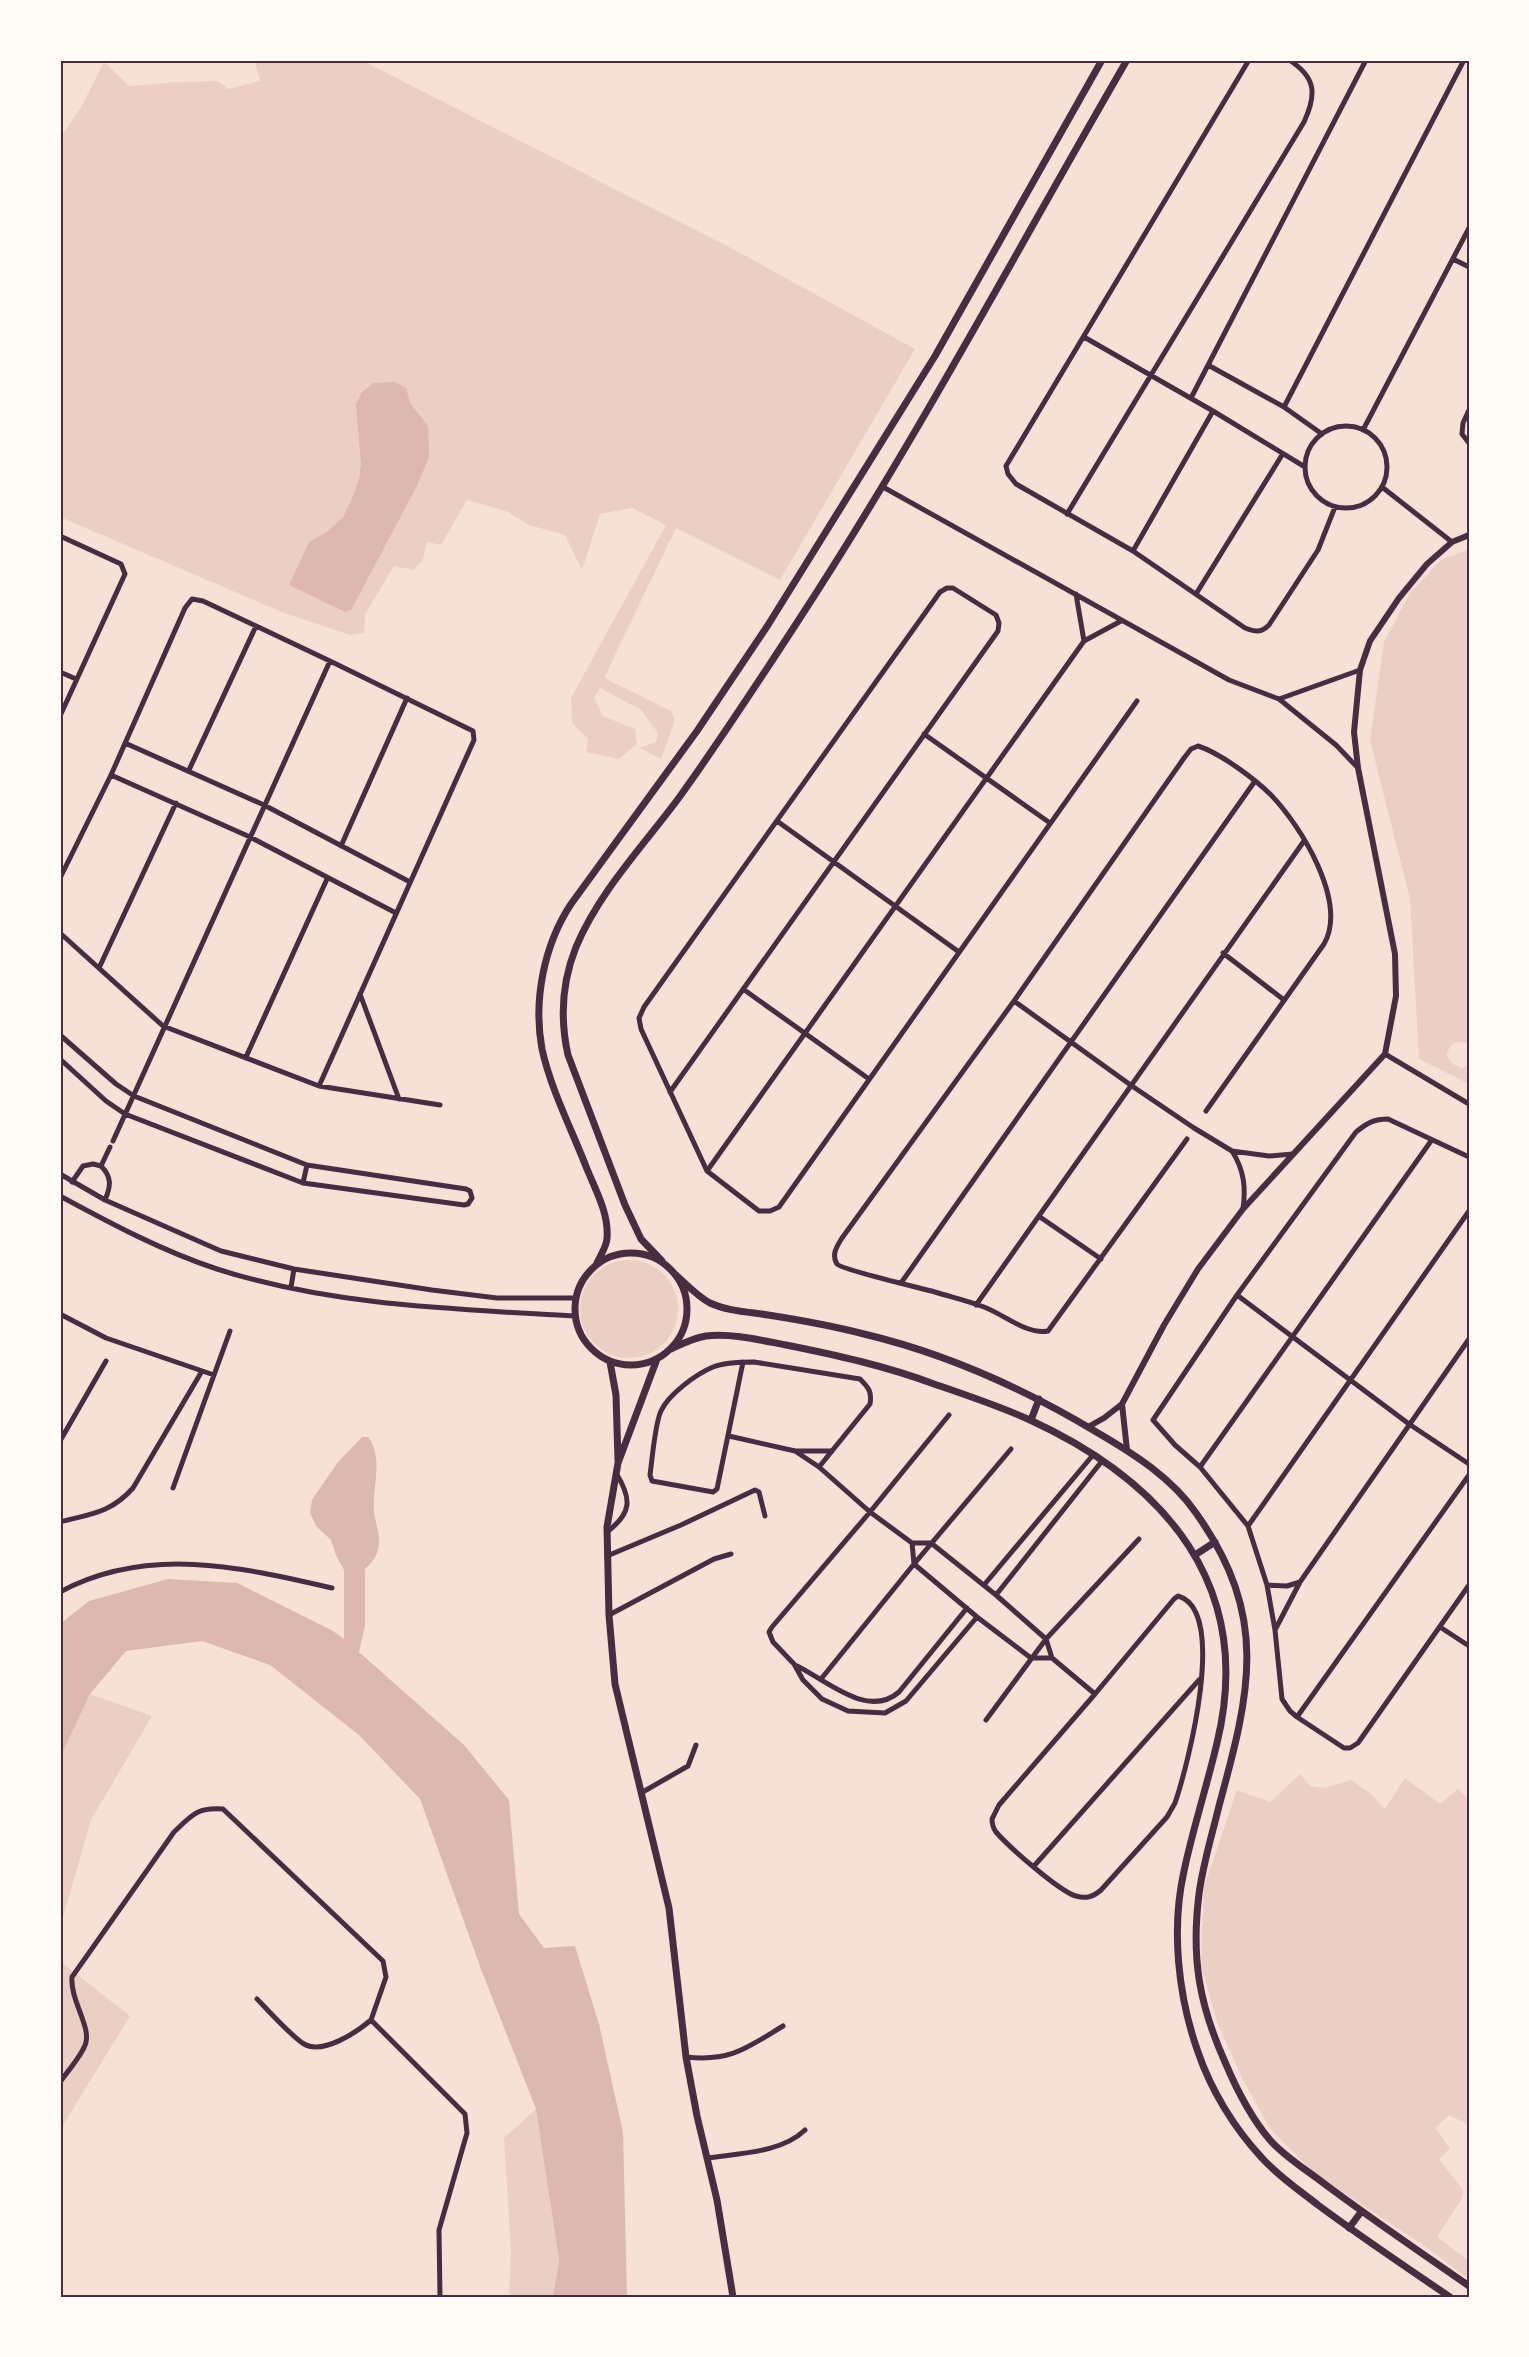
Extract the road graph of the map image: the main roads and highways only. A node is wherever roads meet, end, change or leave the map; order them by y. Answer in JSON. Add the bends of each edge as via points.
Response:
{"nodes":[{"id":1,"x":1102,"y":60,"type":"edge"},
{"id":2,"x":1127,"y":60,"type":"edge"},
{"id":3,"x":662,"y":1261,"type":"junction"},
{"id":4,"x":597,"y":1263,"type":"junction"},
{"id":5,"x":675,"y":1274,"type":"junction"},
{"id":6,"x":671,"y":1349,"type":"junction"},
{"id":7,"x":657,"y":1359,"type":"junction"},
{"id":8,"x":610,"y":1362,"type":"junction"},
{"id":9,"x":1039,"y":1399,"type":"junction"},
{"id":10,"x":1031,"y":1420,"type":"junction"},
{"id":11,"x":618,"y":1463,"type":"junction"},
{"id":12,"x":1215,"y":1542,"type":"junction"},
{"id":13,"x":1195,"y":1555,"type":"junction"},
{"id":14,"x":1361,"y":2212,"type":"junction"},
{"id":15,"x":1349,"y":2228,"type":"junction"},
{"id":16,"x":1469,"y":2286,"type":"edge"},
{"id":17,"x":733,"y":2297,"type":"edge"},
{"id":18,"x":1450,"y":2297,"type":"edge"}],
"edges":[{"from":1,"to":4,"type":"main road","via":[[935,356],[768,625],[684,750],[571,903],[554,934],[540,992],[542,1048],[606,1217],[608,1240]]},
{"from":2,"to":3,"type":"main road","via":[[883,487],[708,756],[595,912],[575,949],[562,1000],[568,1055],[625,1205],[641,1239]]},
{"from":3,"to":4,"type":"main road","via":[[640,1253],[618,1254]]},
{"from":3,"to":5,"type":"main road"},
{"from":4,"to":8,"type":"main road","via":[[583,1279],[575,1298],[574,1316],[580,1336],[592,1352]]},
{"from":5,"to":6,"type":"main road","via":[[684,1288],[687,1304],[681,1335]]},
{"from":5,"to":9,"type":"main road","via":[[699,1296],[723,1308],[875,1337],[978,1370]]},
{"from":6,"to":7,"type":"main road"},
{"from":6,"to":10,"type":"main road","via":[[693,1339],[729,1336],[845,1356],[911,1375]]},
{"from":7,"to":8,"type":"main road","via":[[634,1366]]},
{"from":7,"to":11,"type":"main road"},
{"from":8,"to":11,"type":"main road","via":[[616,1395]]},
{"from":9,"to":10,"type":"main road"},
{"from":9,"to":12,"type":"main road","via":[[1127,1450],[1184,1496]]},
{"from":10,"to":13,"type":"main road","via":[[1127,1479],[1161,1508]]},
{"from":11,"to":17,"type":"main road","via":[[607,1532],[615,1684],[669,1908],[686,2057]]},
{"from":12,"to":13,"type":"main road"},
{"from":12,"to":14,"type":"main road","via":[[1237,1591],[1244,1620],[1248,1680],[1199,1897],[1197,1958],[1203,2006],[1230,2073],[1266,2136]]},
{"from":13,"to":15,"type":"main road","via":[[1218,1610],[1226,1646],[1226,1693],[1218,1740],[1183,1873],[1181,1990],[1210,2081],[1249,2144],[1280,2176]]},
{"from":14,"to":15,"type":"main road"},
{"from":14,"to":16,"type":"main road"},
{"from":15,"to":18,"type":"main road"}]}
